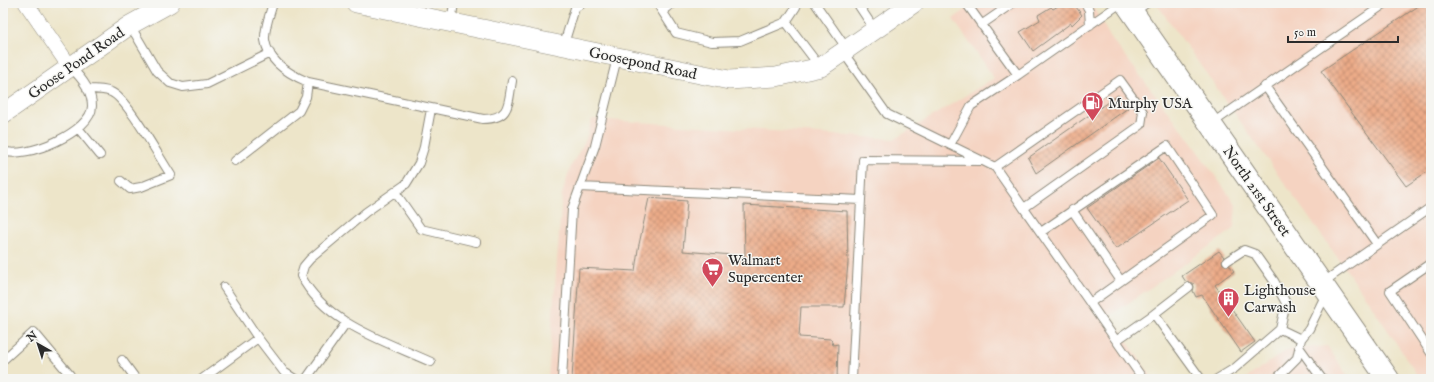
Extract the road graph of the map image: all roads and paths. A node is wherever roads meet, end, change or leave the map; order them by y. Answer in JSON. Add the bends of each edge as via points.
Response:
{"nodes":[{"id":1,"x":26,"y":3,"type":"edge"},
{"id":2,"x":170,"y":3,"type":"edge"},
{"id":3,"x":272,"y":3,"type":"edge"},
{"id":4,"x":356,"y":3,"type":"edge"},
{"id":5,"x":454,"y":3,"type":"edge"},
{"id":6,"x":582,"y":3,"type":"edge"},
{"id":7,"x":657,"y":3,"type":"edge"},
{"id":8,"x":673,"y":3,"type":"edge"},
{"id":9,"x":795,"y":3,"type":"edge"},
{"id":10,"x":815,"y":3,"type":"edge"},
{"id":11,"x":857,"y":3,"type":"edge"},
{"id":12,"x":914,"y":3,"type":"edge"},
{"id":13,"x":966,"y":3,"type":"edge"},
{"id":14,"x":1013,"y":3,"type":"edge"},
{"id":15,"x":1085,"y":3,"type":"edge"},
{"id":16,"x":1386,"y":3,"type":"edge"},
{"id":17,"x":376,"y":5,"type":"edge"},
{"id":18,"x":1132,"y":5,"type":"edge"},
{"id":19,"x":662,"y":11,"type":"junction"},
{"id":20,"x":786,"y":22,"type":"junction"},
{"id":21,"x":451,"y":23,"type":"junction"},
{"id":22,"x":981,"y":25,"type":"junction"},
{"id":23,"x":1090,"y":25,"type":"junction"},
{"id":24,"x":130,"y":26,"type":"junction"},
{"id":25,"x":875,"y":30,"type":"junction"},
{"id":26,"x":563,"y":47,"type":"junction"},
{"id":27,"x":845,"y":51,"type":"junction"},
{"id":28,"x":270,"y":53,"type":"junction"},
{"id":29,"x":617,"y":58,"type":"junction"},
{"id":30,"x":70,"y":67,"type":"junction"},
{"id":31,"x":821,"y":67,"type":"junction"},
{"id":32,"x":1018,"y":75,"type":"junction"},
{"id":33,"x":512,"y":81,"type":"dead end"},
{"id":34,"x":308,"y":82,"type":"junction"},
{"id":35,"x":1265,"y":86,"type":"junction"},
{"id":36,"x":87,"y":89,"type":"junction"},
{"id":37,"x":431,"y":109,"type":"junction"},
{"id":38,"x":3,"y":114,"type":"edge"},
{"id":39,"x":1211,"y":124,"type":"junction"},
{"id":40,"x":78,"y":128,"type":"junction"},
{"id":41,"x":950,"y":145,"type":"junction"},
{"id":42,"x":3,"y":151,"type":"edge"},
{"id":43,"x":100,"y":155,"type":"dead end"},
{"id":44,"x":983,"y":161,"type":"junction"},
{"id":45,"x":235,"y":162,"type":"dead end"},
{"id":46,"x":995,"y":167,"type":"junction"},
{"id":47,"x":121,"y":181,"type":"dead end"},
{"id":48,"x":580,"y":187,"type":"junction"},
{"id":49,"x":394,"y":192,"type":"junction"},
{"id":50,"x":861,"y":200,"type":"junction"},
{"id":51,"x":1431,"y":207,"type":"edge"},
{"id":52,"x":1024,"y":208,"type":"junction"},
{"id":53,"x":1072,"y":210,"type":"junction"},
{"id":54,"x":1041,"y":232,"type":"junction"},
{"id":55,"x":476,"y":242,"type":"dead end"},
{"id":56,"x":1377,"y":244,"type":"junction"},
{"id":57,"x":1226,"y":261,"type":"dead end"},
{"id":58,"x":1431,"y":263,"type":"edge"},
{"id":59,"x":1122,"y":281,"type":"junction"},
{"id":60,"x":1189,"y":286,"type":"dead end"},
{"id":61,"x":224,"y":287,"type":"dead end"},
{"id":62,"x":1325,"y":287,"type":"junction"},
{"id":63,"x":1090,"y":303,"type":"junction"},
{"id":64,"x":1154,"y":314,"type":"junction"},
{"id":65,"x":346,"y":323,"type":"junction"},
{"id":66,"x":1280,"y":329,"type":"junction"},
{"id":67,"x":258,"y":338,"type":"junction"},
{"id":68,"x":1301,"y":339,"type":"junction"},
{"id":69,"x":1117,"y":340,"type":"junction"},
{"id":70,"x":1299,"y":347,"type":"junction"},
{"id":71,"x":1431,"y":353,"type":"edge"},
{"id":72,"x":3,"y":360,"type":"edge"},
{"id":73,"x":122,"y":360,"type":"dead end"},
{"id":74,"x":431,"y":362,"type":"dead end"},
{"id":75,"x":65,"y":379,"type":"edge"},
{"id":76,"x":136,"y":379,"type":"edge"},
{"id":77,"x":202,"y":379,"type":"edge"},
{"id":78,"x":295,"y":379,"type":"edge"},
{"id":79,"x":306,"y":379,"type":"edge"},
{"id":80,"x":562,"y":379,"type":"edge"},
{"id":81,"x":852,"y":379,"type":"edge"},
{"id":82,"x":1143,"y":379,"type":"edge"},
{"id":83,"x":1201,"y":379,"type":"edge"},
{"id":84,"x":1217,"y":379,"type":"edge"},
{"id":85,"x":1276,"y":379,"type":"edge"},
{"id":86,"x":1322,"y":379,"type":"edge"},
{"id":87,"x":1388,"y":379,"type":"edge"}],
"edges":[{"from":1,"to":30,"type":"street"},
{"from":2,"to":24,"type":"street"},
{"from":3,"to":28,"type":"lane","via":[[265,39]]},
{"from":4,"to":17,"type":"street","name":"Goosepond Road"},
{"from":5,"to":21,"type":"lane"},
{"from":6,"to":26,"type":"lane","via":[[574,8]]},
{"from":7,"to":19,"type":"lane"},
{"from":8,"to":19,"type":"lane"},
{"from":9,"to":20,"type":"lane","via":[[796,7]]},
{"from":10,"to":27,"type":"lane"},
{"from":11,"to":25,"type":"lane"},
{"from":12,"to":25,"type":"street","name":"Goosepond Road"},
{"from":13,"to":22,"type":"lane"},
{"from":14,"to":22,"type":"lane"},
{"from":15,"to":23,"type":"lane","via":[[1089,10]]},
{"from":16,"to":35,"type":"lane"},
{"from":17,"to":21,"type":"street","name":"Goosepond Road"},
{"from":18,"to":23,"type":"lane"},
{"from":18,"to":39,"type":"main road","name":"North 21st Street"},
{"from":19,"to":20,"type":"lane","via":[[676,33],[712,42],[740,41]]},
{"from":20,"to":31,"type":"lane"},
{"from":21,"to":26,"type":"street","name":"Goosepond Road"},
{"from":22,"to":32,"type":"lane"},
{"from":23,"to":32,"type":"lane"},
{"from":24,"to":28,"type":"lane","via":[[157,71],[170,83],[183,87],[207,84]]},
{"from":24,"to":30,"type":"street","name":"Goose Pond Road"},
{"from":25,"to":27,"type":"street","name":"Goosepond Road"},
{"from":26,"to":29,"type":"street","name":"Goosepond Road"},
{"from":27,"to":31,"type":"street","name":"Goosepond Road"},
{"from":27,"to":41,"type":"lane","via":[[887,114]]},
{"from":28,"to":34,"type":"lane","via":[[283,69]]},
{"from":29,"to":31,"type":"street","name":"Goosepond Road","via":[[729,80],[776,77]]},
{"from":29,"to":48,"type":"lane","via":[[595,146]]},
{"from":30,"to":36,"type":"lane","via":[[81,77]]},
{"from":30,"to":38,"type":"street","name":"Goose Pond Road"},
{"from":32,"to":41,"type":"lane","via":[[971,106]]},
{"from":33,"to":37,"type":"lane","via":[[506,110],[495,119]]},
{"from":34,"to":37,"type":"lane"},
{"from":34,"to":45,"type":"lane","via":[[306,97],[299,111]]},
{"from":35,"to":39,"type":"lane"},
{"from":35,"to":56,"type":"lane"},
{"from":36,"to":40,"type":"lane","via":[[92,108]]},
{"from":36,"to":47,"type":"lane","via":[[112,92],[118,96],[171,175],[130,189]]},
{"from":37,"to":49,"type":"lane","via":[[419,163],[406,184]]},
{"from":39,"to":62,"type":"main road","name":"North 21st Street"},
{"from":40,"to":42,"type":"lane","via":[[54,143],[30,151],[10,154]]},
{"from":40,"to":43,"type":"lane"},
{"from":41,"to":44,"type":"lane"},
{"from":44,"to":46,"type":"lane"},
{"from":44,"to":50,"type":"lane","via":[[863,160]]},
{"from":46,"to":52,"type":"lane"},
{"from":46,"to":52,"type":"lane","via":[[1120,80],[1143,112],[1141,125]]},
{"from":48,"to":50,"type":"lane"},
{"from":48,"to":80,"type":"lane","via":[[572,209]]},
{"from":49,"to":55,"type":"lane","via":[[421,229]]},
{"from":49,"to":65,"type":"lane","via":[[366,212],[304,266],[301,276],[307,288]]},
{"from":50,"to":81,"type":"lane"},
{"from":51,"to":56,"type":"lane"},
{"from":52,"to":54,"type":"lane"},
{"from":53,"to":54,"type":"lane"},
{"from":53,"to":59,"type":"lane"},
{"from":53,"to":59,"type":"lane","via":[[1167,146],[1213,215]]},
{"from":54,"to":63,"type":"lane"},
{"from":56,"to":62,"type":"lane"},
{"from":57,"to":66,"type":"lane","via":[[1244,250],[1255,254],[1286,303]]},
{"from":58,"to":71,"type":"lane","via":[[1390,291]]},
{"from":59,"to":63,"type":"lane"},
{"from":60,"to":64,"type":"lane"},
{"from":61,"to":67,"type":"lane"},
{"from":62,"to":68,"type":"lane","via":[[1309,329]]},
{"from":62,"to":87,"type":"main road","name":"North 21st Street"},
{"from":63,"to":69,"type":"lane"},
{"from":64,"to":69,"type":"lane"},
{"from":64,"to":83,"type":"lane"},
{"from":65,"to":74,"type":"lane"},
{"from":65,"to":79,"type":"lane"},
{"from":66,"to":68,"type":"lane"},
{"from":66,"to":84,"type":"lane","via":[[1235,368]]},
{"from":67,"to":77,"type":"lane"},
{"from":67,"to":78,"type":"lane","via":[[284,372]]},
{"from":68,"to":70,"type":"lane"},
{"from":69,"to":82,"type":"lane"},
{"from":70,"to":85,"type":"lane","via":[[1297,358]]},
{"from":70,"to":86,"type":"lane"},
{"from":72,"to":75,"type":"lane","via":[[34,332],[70,375]]},
{"from":73,"to":76,"type":"lane"}]}
